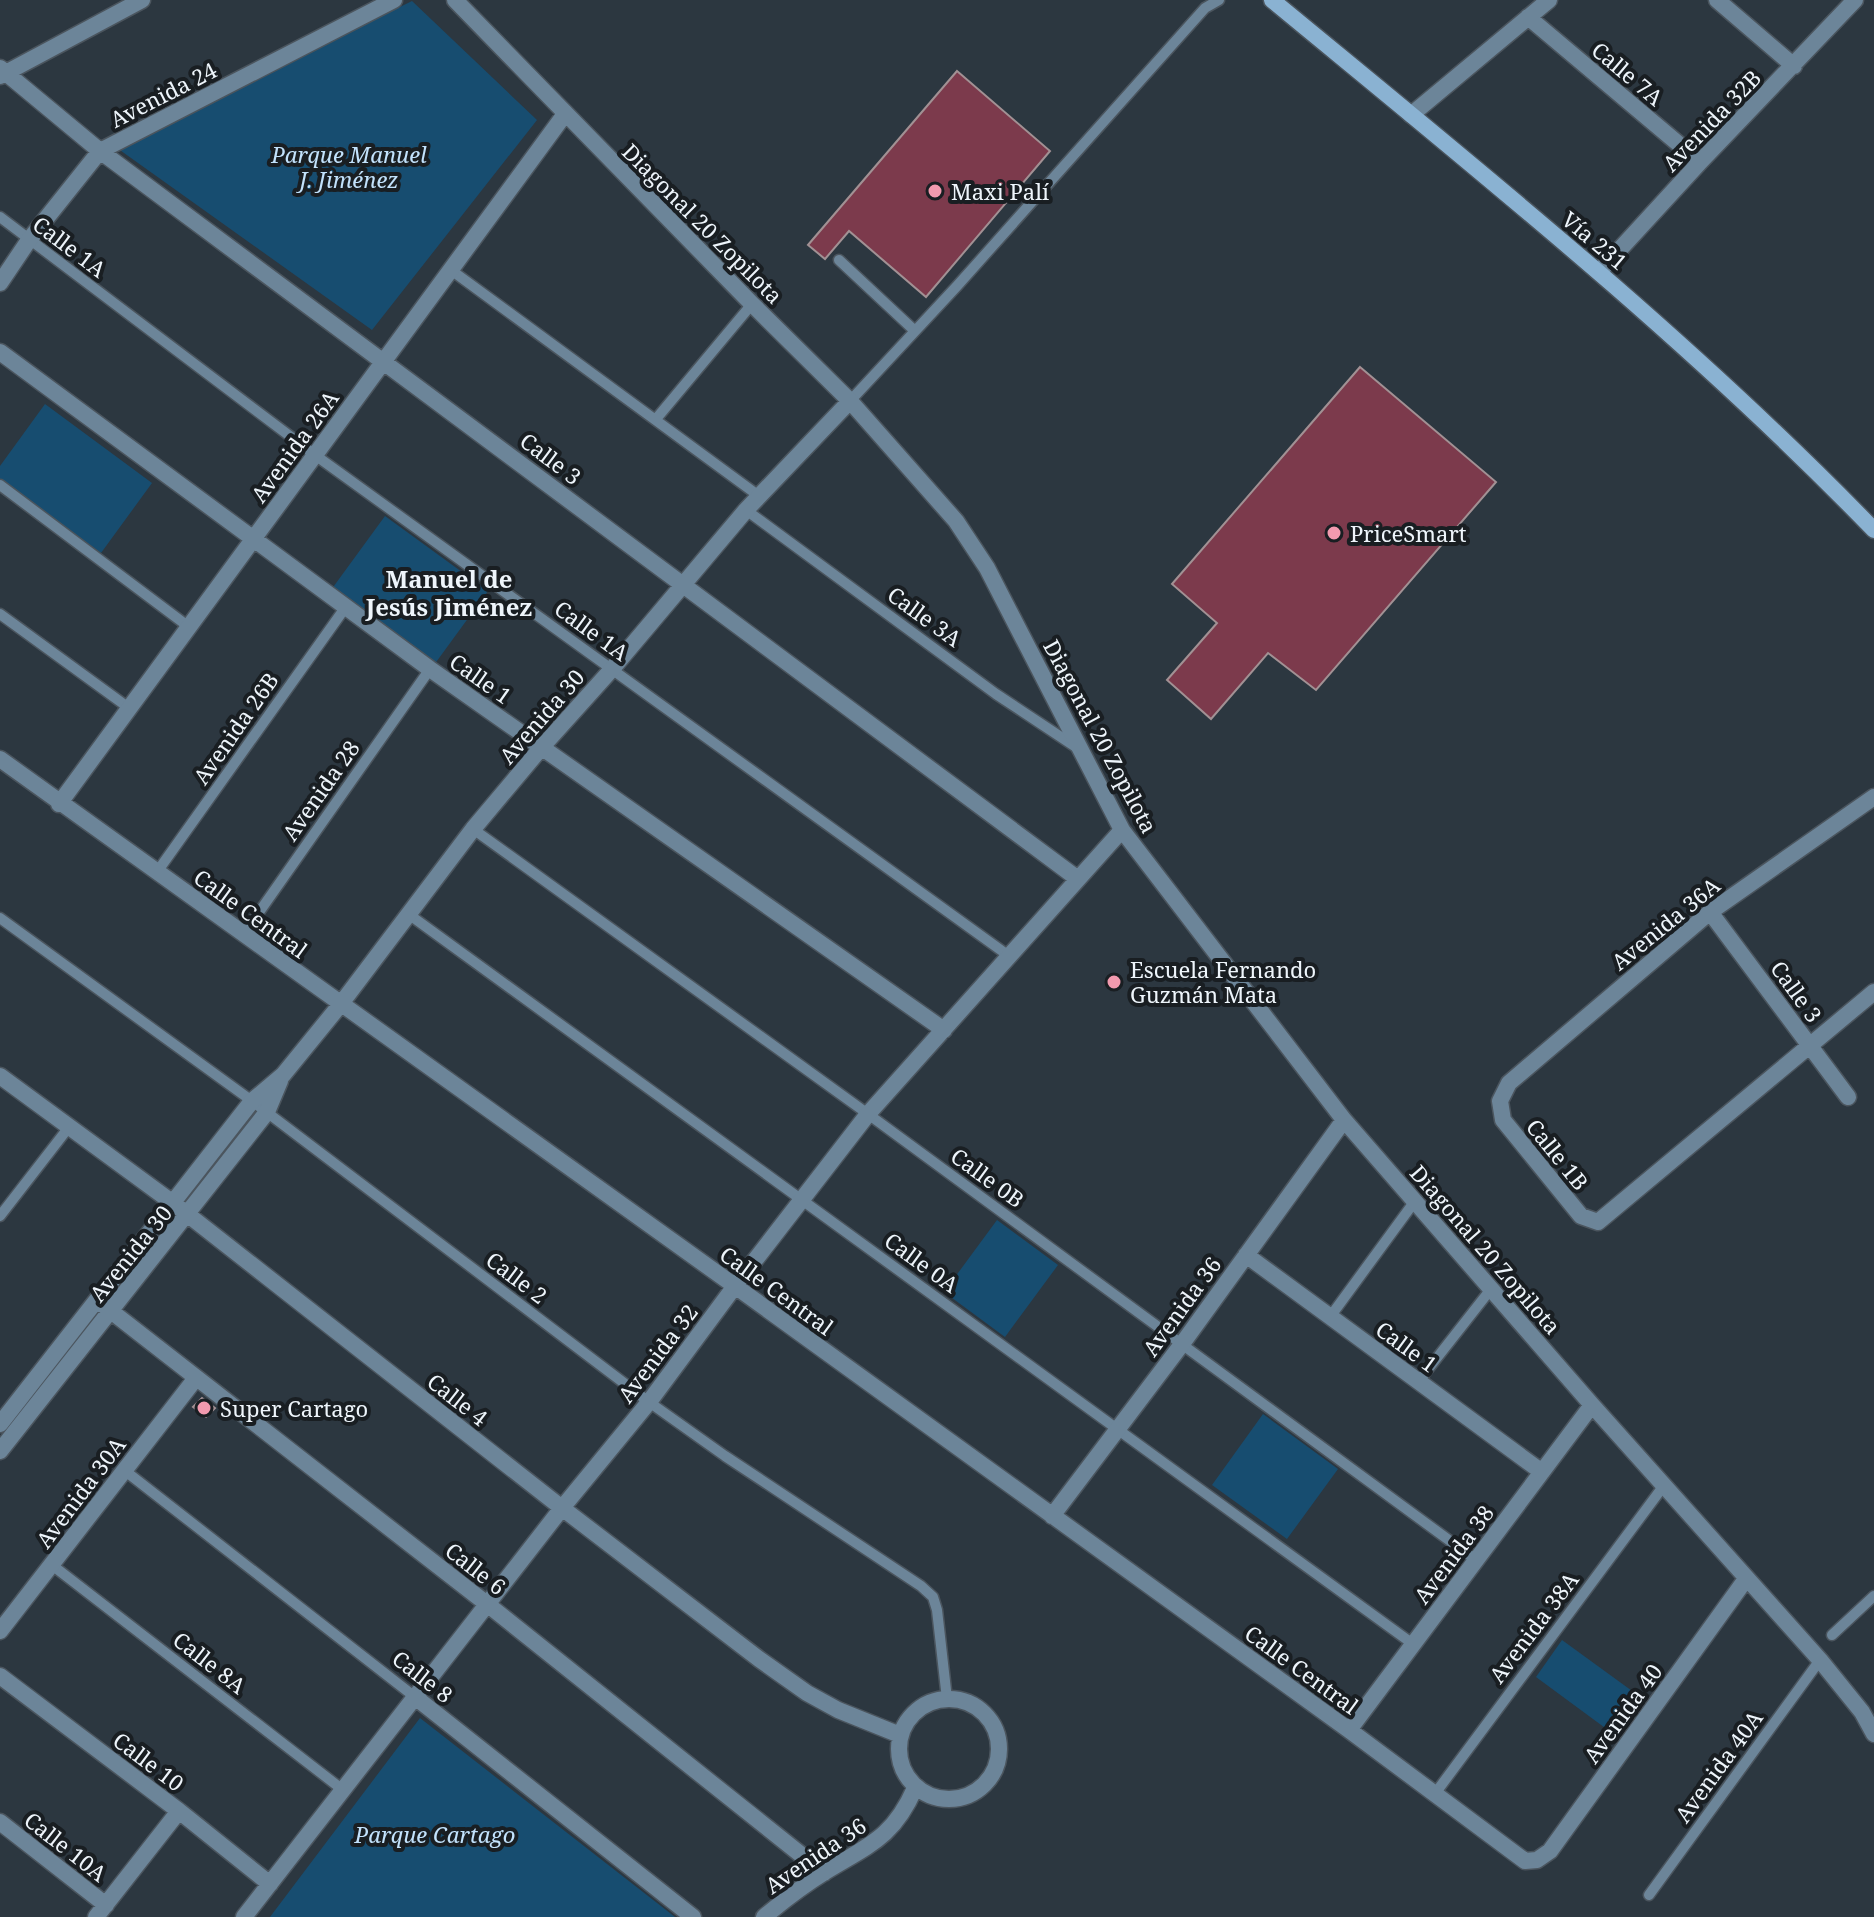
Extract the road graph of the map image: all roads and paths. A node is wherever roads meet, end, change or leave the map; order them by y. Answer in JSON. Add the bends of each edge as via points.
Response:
{"nodes":[{"id":1,"x":142,"y":0,"type":"edge"},
{"id":2,"x":394,"y":0,"type":"edge"},
{"id":3,"x":455,"y":0,"type":"edge"},
{"id":4,"x":1219,"y":0,"type":"edge"},
{"id":5,"x":1272,"y":0,"type":"edge"},
{"id":6,"x":1549,"y":0,"type":"edge"},
{"id":7,"x":1717,"y":0,"type":"edge"},
{"id":8,"x":1855,"y":0,"type":"edge"},
{"id":9,"x":1528,"y":17,"type":"junction"},
{"id":10,"x":1794,"y":66,"type":"junction"},
{"id":11,"x":2,"y":72,"type":"edge"},
{"id":12,"x":565,"y":114,"type":"junction"},
{"id":13,"x":1411,"y":115,"type":"junction"},
{"id":14,"x":100,"y":151,"type":"junction"},
{"id":15,"x":1700,"y":162,"type":"junction"},
{"id":16,"x":0,"y":217,"type":"edge"},
{"id":17,"x":29,"y":240,"type":"junction"},
{"id":18,"x":839,"y":260,"type":"dead end"},
{"id":19,"x":451,"y":270,"type":"junction"},
{"id":20,"x":1599,"y":272,"type":"junction"},
{"id":21,"x":0,"y":283,"type":"edge"},
{"id":22,"x":752,"y":304,"type":"junction"},
{"id":23,"x":915,"y":331,"type":"junction"},
{"id":24,"x":0,"y":352,"type":"edge"},
{"id":25,"x":384,"y":361,"type":"junction"},
{"id":26,"x":850,"y":401,"type":"junction"},
{"id":27,"x":656,"y":419,"type":"junction"},
{"id":28,"x":315,"y":455,"type":"junction"},
{"id":29,"x":0,"y":485,"type":"edge"},
{"id":30,"x":759,"y":496,"type":"junction"},
{"id":31,"x":746,"y":510,"type":"junction"},
{"id":32,"x":1874,"y":530,"type":"edge"},
{"id":33,"x":252,"y":540,"type":"junction"},
{"id":34,"x":683,"y":584,"type":"junction"},
{"id":35,"x":345,"y":608,"type":"junction"},
{"id":36,"x":0,"y":614,"type":"edge"},
{"id":37,"x":189,"y":627,"type":"junction"},
{"id":38,"x":430,"y":669,"type":"junction"},
{"id":39,"x":612,"y":669,"type":"junction"},
{"id":40,"x":129,"y":708,"type":"junction"},
{"id":41,"x":541,"y":748,"type":"junction"},
{"id":42,"x":1083,"y":752,"type":"junction"},
{"id":43,"x":0,"y":759,"type":"edge"},
{"id":44,"x":1874,"y":797,"type":"edge"},
{"id":45,"x":59,"y":804,"type":"junction"},
{"id":46,"x":473,"y":829,"type":"junction"},
{"id":47,"x":1122,"y":830,"type":"junction"},
{"id":48,"x":157,"y":872,"type":"junction"},
{"id":49,"x":1078,"y":879,"type":"junction"},
{"id":50,"x":1710,"y":912,"type":"junction"},
{"id":51,"x":407,"y":913,"type":"junction"},
{"id":52,"x":0,"y":918,"type":"edge"},
{"id":53,"x":243,"y":935,"type":"junction"},
{"id":54,"x":1009,"y":956,"type":"junction"},
{"id":55,"x":1874,"y":992,"type":"edge"},
{"id":56,"x":340,"y":1005,"type":"junction"},
{"id":57,"x":944,"y":1030,"type":"junction"},
{"id":58,"x":1810,"y":1046,"type":"junction"},
{"id":59,"x":283,"y":1075,"type":"junction"},
{"id":60,"x":0,"y":1076,"type":"edge"},
{"id":61,"x":1848,"y":1097,"type":"dead end"},
{"id":62,"x":252,"y":1101,"type":"junction"},
{"id":63,"x":1500,"y":1101,"type":"joint"},
{"id":64,"x":267,"y":1112,"type":"junction"},
{"id":65,"x":868,"y":1114,"type":"junction"},
{"id":66,"x":1344,"y":1120,"type":"junction"},
{"id":67,"x":69,"y":1127,"type":"junction"},
{"id":68,"x":802,"y":1199,"type":"junction"},
{"id":69,"x":1415,"y":1201,"type":"junction"},
{"id":70,"x":173,"y":1203,"type":"junction"},
{"id":71,"x":0,"y":1216,"type":"edge"},
{"id":72,"x":188,"y":1216,"type":"junction"},
{"id":73,"x":1246,"y":1255,"type":"junction"},
{"id":74,"x":735,"y":1286,"type":"junction"},
{"id":75,"x":1491,"y":1289,"type":"junction"},
{"id":76,"x":98,"y":1301,"type":"junction"},
{"id":77,"x":111,"y":1312,"type":"junction"},
{"id":78,"x":1330,"y":1317,"type":"junction"},
{"id":79,"x":1182,"y":1344,"type":"junction"},
{"id":80,"x":196,"y":1378,"type":"junction"},
{"id":81,"x":1418,"y":1382,"type":"junction"},
{"id":82,"x":649,"y":1402,"type":"junction"},
{"id":83,"x":1592,"y":1405,"type":"junction"},
{"id":84,"x":0,"y":1424,"type":"edge"},
{"id":85,"x":1118,"y":1429,"type":"junction"},
{"id":86,"x":0,"y":1451,"type":"edge"},
{"id":87,"x":124,"y":1470,"type":"junction"},
{"id":88,"x":1542,"y":1472,"type":"junction"},
{"id":89,"x":1665,"y":1484,"type":"junction"},
{"id":90,"x":562,"y":1508,"type":"junction"},
{"id":91,"x":1052,"y":1516,"type":"junction"},
{"id":92,"x":1476,"y":1560,"type":"junction"},
{"id":93,"x":52,"y":1565,"type":"junction"},
{"id":94,"x":1746,"y":1579,"type":"junction"},
{"id":95,"x":1874,"y":1596,"type":"edge"},
{"id":96,"x":487,"y":1604,"type":"junction"},
{"id":97,"x":0,"y":1631,"type":"edge"},
{"id":98,"x":1832,"y":1635,"type":"dead end"},
{"id":99,"x":1413,"y":1644,"type":"junction"},
{"id":100,"x":1820,"y":1660,"type":"junction"},
{"id":101,"x":0,"y":1676,"type":"edge"},
{"id":102,"x":415,"y":1697,"type":"junction"},
{"id":103,"x":947,"y":1699,"type":"junction"},
{"id":104,"x":1349,"y":1730,"type":"junction"},
{"id":105,"x":1874,"y":1734,"type":"edge"},
{"id":106,"x":900,"y":1735,"type":"junction"},
{"id":107,"x":915,"y":1788,"type":"junction"},
{"id":108,"x":343,"y":1790,"type":"junction"},
{"id":109,"x":1434,"y":1795,"type":"junction"},
{"id":110,"x":179,"y":1811,"type":"junction"},
{"id":111,"x":0,"y":1822,"type":"edge"},
{"id":112,"x":1525,"y":1861,"type":"joint"},
{"id":113,"x":824,"y":1873,"type":"junction"},
{"id":114,"x":270,"y":1884,"type":"junction"},
{"id":115,"x":1649,"y":1895,"type":"dead end"},
{"id":116,"x":101,"y":1911,"type":"edge"},
{"id":117,"x":244,"y":1917,"type":"edge"},
{"id":118,"x":693,"y":1917,"type":"edge"},
{"id":119,"x":764,"y":1917,"type":"edge"}],
"edges":[{"from":1,"to":11,"type":"street"},
{"from":2,"to":14,"type":"street","name":"Avenida 24"},
{"from":3,"to":12,"type":"street","name":"Diagonal 20 Zopilota"},
{"from":4,"to":23,"type":"lane","via":[[1205,8]]},
{"from":5,"to":13,"type":"main road","name":"Vía 231"},
{"from":6,"to":9,"type":"street"},
{"from":7,"to":10,"type":"street"},
{"from":8,"to":10,"type":"street","name":"Avenida 32B"},
{"from":9,"to":13,"type":"street"},
{"from":9,"to":15,"type":"street","name":"Calle 7A"},
{"from":10,"to":15,"type":"street","name":"Avenida 32B"},
{"from":11,"to":14,"type":"street","name":"Calle 3"},
{"from":12,"to":19,"type":"street","name":"Avenida 26A"},
{"from":12,"to":22,"type":"street","name":"Diagonal 20 Zopilota"},
{"from":13,"to":20,"type":"main road","name":"Vía 231"},
{"from":14,"to":17,"type":"street","name":"Avenida 24"},
{"from":14,"to":25,"type":"street","name":"Calle 3"},
{"from":15,"to":20,"type":"street","name":"Avenida 32B"},
{"from":16,"to":17,"type":"lane","name":"Calle 1A"},
{"from":17,"to":21,"type":"street","name":"Avenida 24"},
{"from":17,"to":28,"type":"lane","name":"Calle 1A"},
{"from":18,"to":23,"type":"lane"},
{"from":19,"to":25,"type":"street","name":"Avenida 26A"},
{"from":19,"to":27,"type":"lane"},
{"from":20,"to":32,"type":"main road","name":"Vía 231","via":[[1795,449]]},
{"from":22,"to":26,"type":"street","name":"Diagonal 20 Zopilota"},
{"from":22,"to":27,"type":"lane"},
{"from":23,"to":26,"type":"lane"},
{"from":24,"to":33,"type":"street","name":"Calle 1"},
{"from":25,"to":28,"type":"street","name":"Avenida 26A"},
{"from":25,"to":34,"type":"street","name":"Calle 3"},
{"from":26,"to":30,"type":"street","name":"Avenida 30"},
{"from":26,"to":42,"type":"street","name":"Diagonal 20 Zopilota","via":[[956,521],[987,568]]},
{"from":27,"to":30,"type":"lane"},
{"from":28,"to":33,"type":"street","name":"Avenida 26A"},
{"from":28,"to":39,"type":"lane","name":"Calle 1A"},
{"from":29,"to":37,"type":"lane"},
{"from":30,"to":31,"type":"street","name":"Avenida 30"},
{"from":31,"to":34,"type":"street","name":"Avenida 30"},
{"from":31,"to":42,"type":"lane","name":"Calle 3A"},
{"from":33,"to":35,"type":"street","name":"Calle 1"},
{"from":33,"to":37,"type":"street","name":"Avenida 26A"},
{"from":34,"to":39,"type":"street","name":"Avenida 30"},
{"from":34,"to":49,"type":"street","name":"Calle 3"},
{"from":35,"to":38,"type":"street","name":"Calle 1"},
{"from":35,"to":48,"type":"lane","name":"Avenida 26B"},
{"from":36,"to":40,"type":"lane"},
{"from":37,"to":40,"type":"street","name":"Avenida 26A"},
{"from":38,"to":41,"type":"street","name":"Calle 1"},
{"from":38,"to":53,"type":"lane","name":"Avenida 28"},
{"from":39,"to":41,"type":"street","name":"Avenida 30"},
{"from":39,"to":54,"type":"lane","name":"Calle 1A"},
{"from":40,"to":45,"type":"street","name":"Avenida 26A"},
{"from":41,"to":46,"type":"street","name":"Avenida 30"},
{"from":41,"to":57,"type":"street","name":"Calle 1"},
{"from":42,"to":47,"type":"street","name":"Diagonal 20 Zopilota"},
{"from":43,"to":45,"type":"street","name":"Calle Central"},
{"from":44,"to":50,"type":"street","name":"Avenida 36A"},
{"from":45,"to":48,"type":"street","name":"Calle Central"},
{"from":46,"to":51,"type":"street","name":"Avenida 30"},
{"from":46,"to":65,"type":"lane","name":"Calle 0B"},
{"from":47,"to":49,"type":"street","name":"Avenida 32"},
{"from":47,"to":66,"type":"street","name":"Diagonal 20 Zopilota"},
{"from":48,"to":53,"type":"street","name":"Calle Central"},
{"from":49,"to":54,"type":"street","name":"Avenida 32"},
{"from":50,"to":58,"type":"street","name":"Calle 3"},
{"from":50,"to":63,"type":"street","name":"Avenida 36A","via":[[1509,1083]]},
{"from":51,"to":56,"type":"street","name":"Avenida 30"},
{"from":51,"to":68,"type":"lane","name":"Calle 0A"},
{"from":52,"to":62,"type":"lane","name":"Calle 2"},
{"from":53,"to":56,"type":"street","name":"Calle Central"},
{"from":54,"to":57,"type":"street","name":"Avenida 32"},
{"from":55,"to":58,"type":"street"},
{"from":56,"to":59,"type":"street","name":"Avenida 30"},
{"from":56,"to":74,"type":"street","name":"Calle Central"},
{"from":57,"to":65,"type":"street","name":"Avenida 32"},
{"from":58,"to":61,"type":"street","name":"Calle 3"},
{"from":58,"to":63,"type":"street","name":"Calle 1B","via":[[1598,1222],[1581,1216],[1565,1199],[1503,1120]]},
{"from":59,"to":62,"type":"street","name":"Avenida 30"},
{"from":59,"to":64,"type":"street","name":"Avenida 30"},
{"from":60,"to":67,"type":"street","name":"Calle 4"},
{"from":62,"to":64,"type":"lane","name":"Calle 2"},
{"from":62,"to":70,"type":"street","name":"Avenida 30"},
{"from":64,"to":72,"type":"street","name":"Avenida 30"},
{"from":64,"to":82,"type":"lane","name":"Calle 2"},
{"from":65,"to":68,"type":"street","name":"Avenida 32"},
{"from":65,"to":79,"type":"lane","name":"Calle 0B"},
{"from":66,"to":69,"type":"street","name":"Diagonal 20 Zopilota"},
{"from":66,"to":73,"type":"street","name":"Avenida 36"},
{"from":67,"to":70,"type":"street","name":"Calle 4"},
{"from":67,"to":71,"type":"lane"},
{"from":68,"to":74,"type":"street","name":"Avenida 32"},
{"from":68,"to":85,"type":"lane","name":"Calle 0A"},
{"from":69,"to":75,"type":"street","name":"Diagonal 20 Zopilota"},
{"from":69,"to":78,"type":"lane"},
{"from":70,"to":72,"type":"street","name":"Calle 4"},
{"from":70,"to":76,"type":"street","name":"Avenida 30"},
{"from":72,"to":77,"type":"street","name":"Avenida 30"},
{"from":72,"to":90,"type":"street","name":"Calle 4"},
{"from":73,"to":78,"type":"street","name":"Calle 1"},
{"from":73,"to":79,"type":"street","name":"Avenida 36"},
{"from":74,"to":82,"type":"street","name":"Avenida 32"},
{"from":74,"to":91,"type":"street","name":"Calle Central"},
{"from":75,"to":81,"type":"lane"},
{"from":75,"to":83,"type":"street","name":"Diagonal 20 Zopilota"},
{"from":76,"to":77,"type":"street","name":"Calle 6"},
{"from":76,"to":84,"type":"street","name":"Avenida 30"},
{"from":77,"to":80,"type":"street","name":"Calle 6"},
{"from":77,"to":86,"type":"street","name":"Avenida 30"},
{"from":78,"to":81,"type":"street","name":"Calle 1"},
{"from":79,"to":85,"type":"street","name":"Avenida 36"},
{"from":79,"to":92,"type":"lane","name":"Calle 0B"},
{"from":80,"to":87,"type":"street","name":"Avenida 30A"},
{"from":80,"to":96,"type":"street","name":"Calle 6"},
{"from":81,"to":88,"type":"street","name":"Calle 1"},
{"from":82,"to":90,"type":"street","name":"Avenida 32"},
{"from":82,"to":103,"type":"lane","name":"Calle 2","via":[[933,1597]]},
{"from":83,"to":88,"type":"street","name":"Avenida 38"},
{"from":83,"to":89,"type":"street","name":"Diagonal 20 Zopilota"},
{"from":85,"to":91,"type":"street","name":"Avenida 36"},
{"from":85,"to":99,"type":"lane","name":"Calle 0A"},
{"from":87,"to":93,"type":"street","name":"Avenida 30A"},
{"from":87,"to":102,"type":"lane","name":"Calle 8"},
{"from":88,"to":92,"type":"street","name":"Avenida 38"},
{"from":89,"to":94,"type":"street","name":"Diagonal 20 Zopilota"},
{"from":89,"to":109,"type":"lane","name":"Avenida 38A"},
{"from":90,"to":96,"type":"street","name":"Avenida 32"},
{"from":90,"to":106,"type":"street","name":"Calle 4","via":[[807,1693]]},
{"from":91,"to":104,"type":"street","name":"Calle Central"},
{"from":92,"to":99,"type":"street","name":"Avenida 38"},
{"from":93,"to":97,"type":"street","name":"Avenida 30A"},
{"from":93,"to":108,"type":"lane","name":"Calle 8A"},
{"from":94,"to":100,"type":"street","name":"Diagonal 20 Zopilota"},
{"from":94,"to":112,"type":"street","name":"Avenida 40","via":[[1550,1851]]},
{"from":95,"to":98,"type":"lane"},
{"from":96,"to":102,"type":"street","name":"Avenida 32"},
{"from":96,"to":113,"type":"street","name":"Calle 6"},
{"from":99,"to":104,"type":"street","name":"Avenida 38"},
{"from":100,"to":105,"type":"street","name":"Diagonal 20 Zopilota"},
{"from":100,"to":115,"type":"lane","name":"Avenida 40A"},
{"from":101,"to":110,"type":"street","name":"Calle 10"},
{"from":102,"to":108,"type":"street","name":"Avenida 32"},
{"from":102,"to":118,"type":"street","name":"Calle 8"},
{"from":103,"to":106,"type":"street","via":[[918,1709]]},
{"from":103,"to":107,"type":"street","via":[[963,1701],[990,1719],[998,1734],[997,1766],[989,1781],[962,1799],[929,1797]]},
{"from":104,"to":109,"type":"street","name":"Calle Central"},
{"from":106,"to":107,"type":"street","via":[[898,1754]]},
{"from":107,"to":113,"type":"street","name":"Avenida 36","via":[[904,1814],[888,1831]]},
{"from":108,"to":114,"type":"street","name":"Avenida 32"},
{"from":109,"to":112,"type":"street","name":"Calle Central"},
{"from":110,"to":114,"type":"street","name":"Calle 10"},
{"from":110,"to":116,"type":"street"},
{"from":111,"to":116,"type":"street","name":"Calle 10A"},
{"from":113,"to":119,"type":"street","name":"Avenida 36"},
{"from":114,"to":117,"type":"street","name":"Avenida 32"}]}
